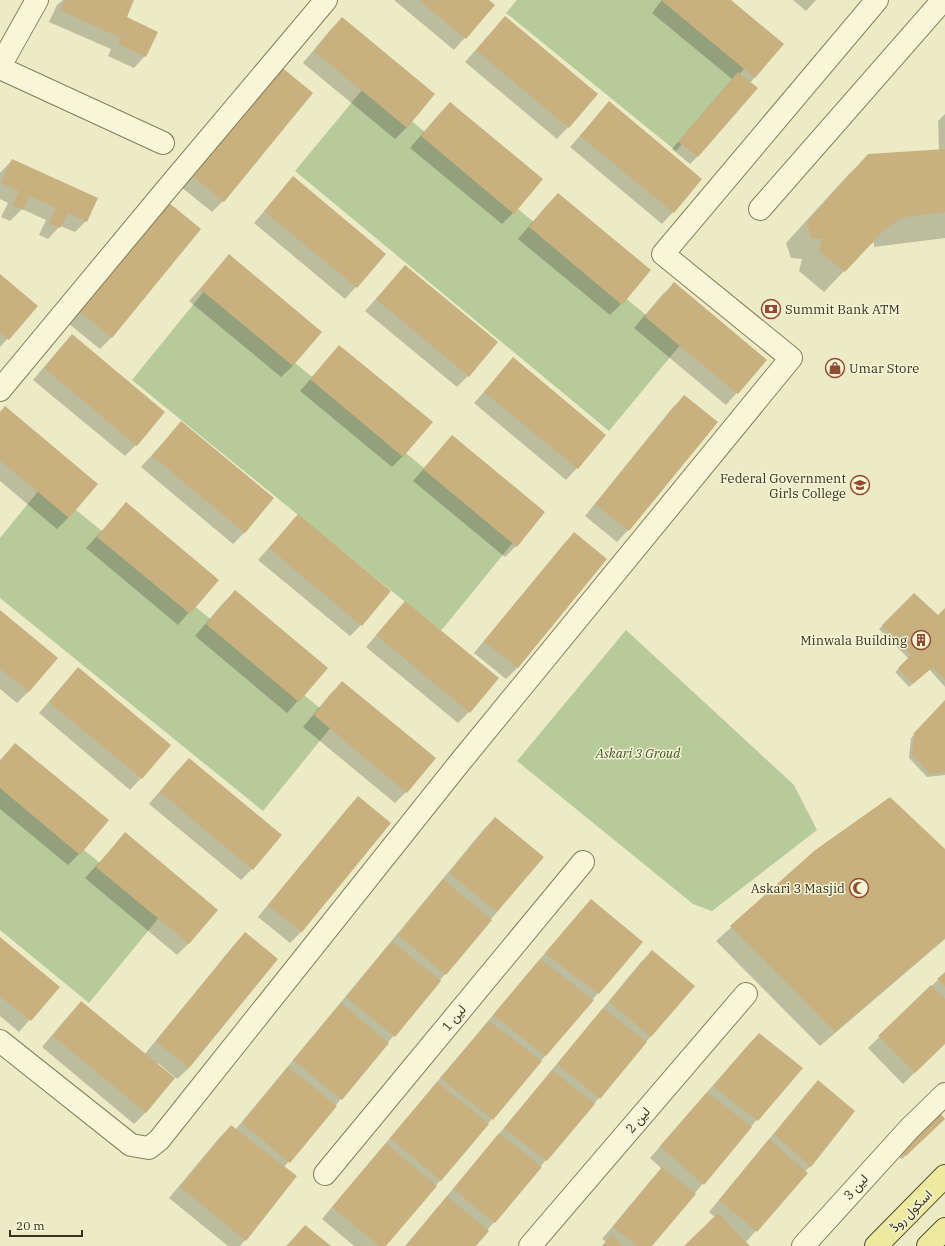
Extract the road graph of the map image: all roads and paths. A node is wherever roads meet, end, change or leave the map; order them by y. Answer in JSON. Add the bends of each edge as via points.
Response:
{"nodes":[{"id":1,"x":37,"y":0,"type":"edge"},
{"id":2,"x":326,"y":0,"type":"edge"},
{"id":3,"x":877,"y":0,"type":"edge"},
{"id":4,"x":943,"y":0,"type":"edge"},
{"id":5,"x":0,"y":67,"type":"edge"},
{"id":6,"x":163,"y":143,"type":"dead end"},
{"id":7,"x":760,"y":209,"type":"dead end"},
{"id":8,"x":0,"y":390,"type":"edge"},
{"id":9,"x":583,"y":862,"type":"dead end"},
{"id":10,"x":746,"y":994,"type":"dead end"},
{"id":11,"x":0,"y":1041,"type":"edge"},
{"id":12,"x":945,"y":1094,"type":"edge"},
{"id":13,"x":325,"y":1174,"type":"dead end"},
{"id":14,"x":945,"y":1176,"type":"edge"},
{"id":15,"x":945,"y":1229,"type":"edge"},
{"id":16,"x":530,"y":1246,"type":"edge"},
{"id":17,"x":803,"y":1246,"type":"edge"},
{"id":18,"x":876,"y":1246,"type":"edge"},
{"id":19,"x":928,"y":1246,"type":"edge"}],
"edges":[{"from":1,"to":5,"type":"street"},
{"from":2,"to":8,"type":"street"},
{"from":3,"to":11,"type":"street","via":[[663,254],[791,358],[461,762],[159,1140],[149,1148],[131,1145]]},
{"from":4,"to":7,"type":"street"},
{"from":5,"to":6,"type":"street"},
{"from":9,"to":13,"type":"street","name":"لین 1"},
{"from":10,"to":16,"type":"street","name":"لین 2"},
{"from":12,"to":17,"type":"street","name":"لین 3","via":[[910,1128]]},
{"from":14,"to":18,"type":"main road","name":"اسکول روڈ"},
{"from":15,"to":19,"type":"main road"}]}
